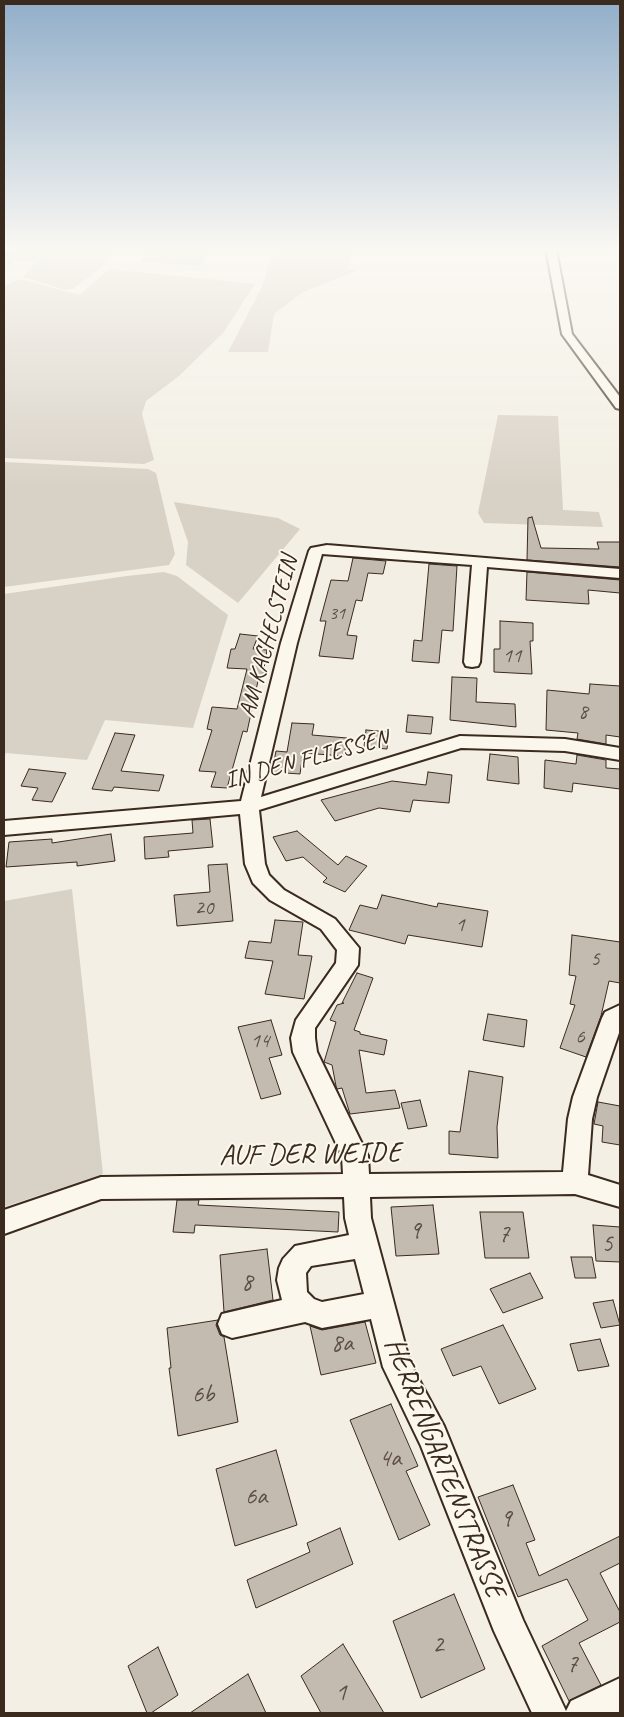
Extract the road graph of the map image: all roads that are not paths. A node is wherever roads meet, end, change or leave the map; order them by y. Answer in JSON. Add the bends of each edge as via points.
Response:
{"nodes":[{"id":1,"x":566,"y":329,"type":"edge"},
{"id":2,"x":620,"y":405,"type":"edge"},
{"id":3,"x":480,"y":561,"type":"junction"},
{"id":4,"x":620,"y":573,"type":"edge"},
{"id":5,"x":472,"y":662,"type":"dead end"},
{"id":6,"x":620,"y":754,"type":"edge"},
{"id":7,"x":249,"y":807,"type":"junction"},
{"id":8,"x":4,"y":828,"type":"edge"},
{"id":9,"x":620,"y":1014,"type":"edge"},
{"id":10,"x":575,"y":1183,"type":"junction"},
{"id":11,"x":358,"y":1184,"type":"junction"},
{"id":12,"x":620,"y":1196,"type":"edge"},
{"id":13,"x":4,"y":1222,"type":"edge"},
{"id":14,"x":365,"y":1245,"type":"junction"},
{"id":15,"x":380,"y":1304,"type":"junction"},
{"id":16,"x":306,"y":1309,"type":"junction"},
{"id":17,"x":232,"y":1324,"type":"dead end"},
{"id":18,"x":620,"y":1695,"type":"edge"},
{"id":19,"x":550,"y":1713,"type":"edge"},
{"id":20,"x":583,"y":1713,"type":"edge"}],
"edges":[{"from":1,"to":2,"type":"street","via":[[584,359]]},
{"from":3,"to":4,"type":"street","name":"AM KACHELSTEIN"},
{"from":3,"to":5,"type":"street"},
{"from":3,"to":7,"type":"street","name":"AM KACHELSTEIN","via":[[327,549],[316,551],[289,643]]},
{"from":6,"to":7,"type":"street","name":"IN DEN FLIESSEN","via":[[565,745],[460,742]]},
{"from":7,"to":8,"type":"street","name":"IN DEN FLIESSEN"},
{"from":7,"to":11,"type":"street","name":"HERRENGARTENSTRASSE","via":[[255,864],[260,878],[277,895],[328,924],[348,948],[347,965],[304,1026],[303,1038],[305,1052],[355,1156]]},
{"from":9,"to":10,"type":"street","via":[[613,1018],[585,1097]]},
{"from":10,"to":11,"type":"street","name":"AUF DER WEIDE"},
{"from":10,"to":12,"type":"street","name":"AUF DER WEIDE"},
{"from":11,"to":13,"type":"street","name":"AUF DER WEIDE","via":[[101,1188]]},
{"from":11,"to":14,"type":"street","name":"HERRENGARTENSTRASSE","via":[[358,1218]]},
{"from":14,"to":15,"type":"street","name":"HERRENGARTENSTRASSE"},
{"from":14,"to":16,"type":"street","via":[[304,1255],[293,1268],[291,1280],[295,1299]]},
{"from":15,"to":16,"type":"street","via":[[322,1315]]},
{"from":15,"to":19,"type":"street","name":"HERRENGARTENSTRASSE","via":[[397,1367],[433,1437],[511,1631]]},
{"from":16,"to":17,"type":"street"},
{"from":18,"to":20,"type":"street"}]}
